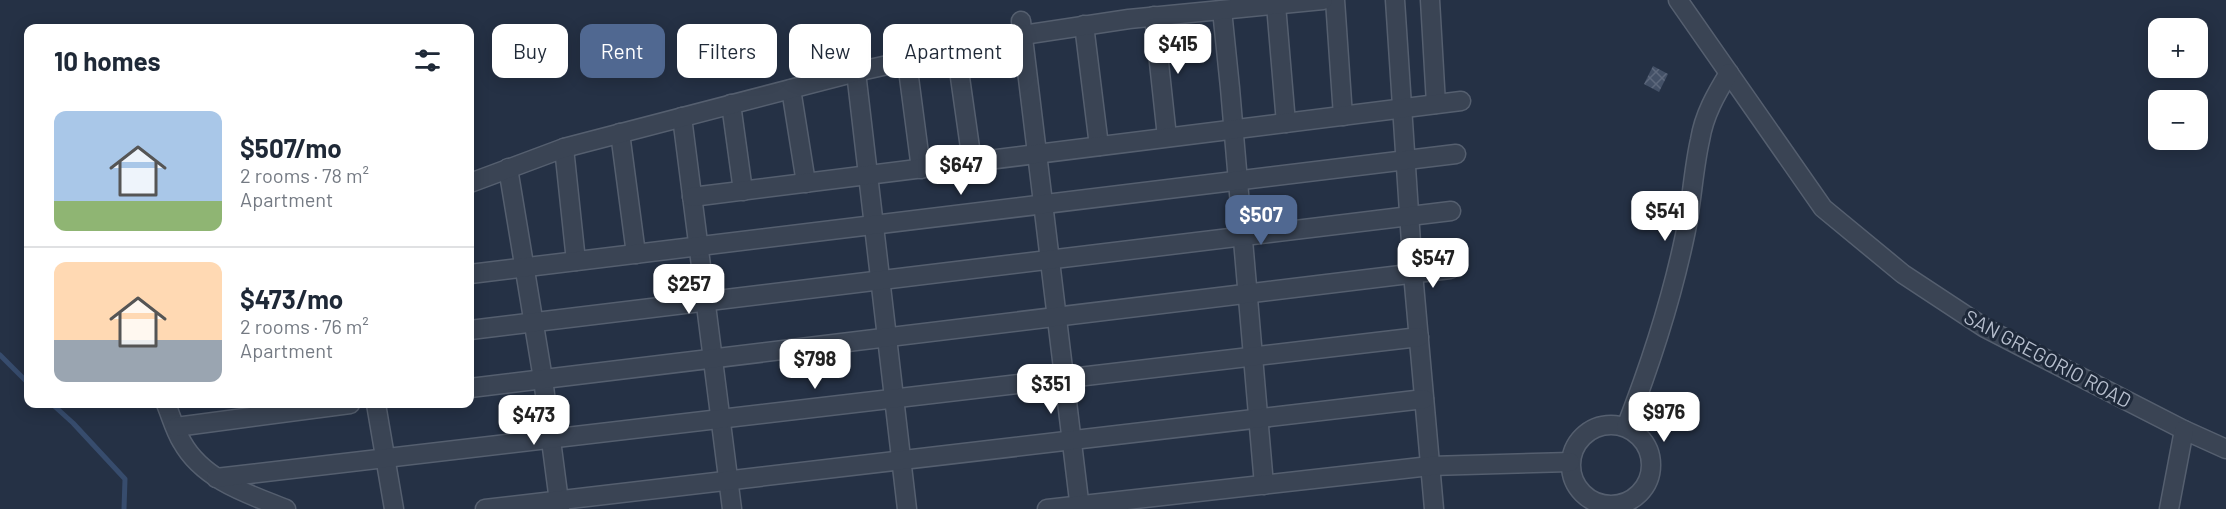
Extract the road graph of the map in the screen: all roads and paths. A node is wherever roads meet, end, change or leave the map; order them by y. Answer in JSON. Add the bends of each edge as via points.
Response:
{"nodes":[{"id":1,"x":1323,"y":0,"type":"edge"},
{"id":2,"x":1335,"y":0,"type":"edge"},
{"id":3,"x":1395,"y":0,"type":"edge"},
{"id":4,"x":1430,"y":0,"type":"edge"},
{"id":5,"x":1678,"y":0,"type":"edge"},
{"id":6,"x":1275,"y":5,"type":"junction"},
{"id":7,"x":1222,"y":10,"type":"junction"},
{"id":8,"x":1154,"y":16,"type":"junction"},
{"id":9,"x":1084,"y":25,"type":"junction"},
{"id":10,"x":1023,"y":28,"type":"edge"},
{"id":11,"x":1023,"y":36,"type":"edge"},
{"id":12,"x":1728,"y":73,"type":"junction"},
{"id":13,"x":833,"y":78,"type":"edge"},
{"id":14,"x":857,"y":78,"type":"edge"},
{"id":15,"x":909,"y":78,"type":"edge"},
{"id":16,"x":960,"y":78,"type":"edge"},
{"id":17,"x":791,"y":89,"type":"junction"},
{"id":18,"x":1461,"y":101,"type":"dead end"},
{"id":19,"x":731,"y":104,"type":"junction"},
{"id":20,"x":1436,"y":104,"type":"junction"},
{"id":21,"x":1402,"y":108,"type":"junction"},
{"id":22,"x":1343,"y":116,"type":"junction"},
{"id":23,"x":682,"y":117,"type":"junction"},
{"id":24,"x":1286,"y":123,"type":"junction"},
{"id":25,"x":1233,"y":129,"type":"junction"},
{"id":26,"x":620,"y":133,"type":"junction"},
{"id":27,"x":1167,"y":137,"type":"junction"},
{"id":28,"x":1099,"y":146,"type":"junction"},
{"id":29,"x":564,"y":148,"type":"junction"},
{"id":30,"x":1038,"y":154,"type":"junction"},
{"id":31,"x":1456,"y":154,"type":"dead end"},
{"id":32,"x":1405,"y":159,"type":"junction"},
{"id":33,"x":972,"y":162,"type":"junction"},
{"id":34,"x":508,"y":168,"type":"junction"},
{"id":35,"x":921,"y":169,"type":"junction"},
{"id":36,"x":868,"y":175,"type":"junction"},
{"id":37,"x":1238,"y":180,"type":"junction"},
{"id":38,"x":474,"y":181,"type":"edge"},
{"id":39,"x":806,"y":183,"type":"junction"},
{"id":40,"x":743,"y":191,"type":"junction"},
{"id":41,"x":692,"y":197,"type":"junction"},
{"id":42,"x":1044,"y":204,"type":"junction"},
{"id":43,"x":1451,"y":211,"type":"dead end"},
{"id":44,"x":1409,"y":215,"type":"junction"},
{"id":45,"x":874,"y":225,"type":"junction"},
{"id":46,"x":1242,"y":235,"type":"junction"},
{"id":47,"x":698,"y":246,"type":"junction"},
{"id":48,"x":636,"y":254,"type":"junction"},
{"id":49,"x":1050,"y":259,"type":"junction"},
{"id":50,"x":576,"y":261,"type":"junction"},
{"id":51,"x":525,"y":268,"type":"junction"},
{"id":52,"x":1450,"y":269,"type":"dead end"},
{"id":53,"x":1413,"y":273,"type":"junction"},
{"id":54,"x":474,"y":274,"type":"edge"},
{"id":55,"x":880,"y":279,"type":"junction"},
{"id":56,"x":1247,"y":293,"type":"junction"},
{"id":57,"x":705,"y":301,"type":"junction"},
{"id":58,"x":1057,"y":316,"type":"junction"},
{"id":59,"x":534,"y":322,"type":"junction"},
{"id":60,"x":474,"y":330,"type":"edge"},
{"id":61,"x":887,"y":337,"type":"junction"},
{"id":62,"x":1419,"y":337,"type":"junction"},
{"id":63,"x":1252,"y":356,"type":"junction"},
{"id":64,"x":713,"y":359,"type":"junction"},
{"id":65,"x":1065,"y":378,"type":"junction"},
{"id":66,"x":543,"y":379,"type":"junction"},
{"id":67,"x":474,"y":388,"type":"edge"},
{"id":68,"x":894,"y":398,"type":"junction"},
{"id":69,"x":1424,"y":399,"type":"junction"},
{"id":70,"x":168,"y":408,"type":"edge"},
{"id":71,"x":320,"y":408,"type":"edge"},
{"id":72,"x":377,"y":408,"type":"edge"},
{"id":73,"x":720,"y":419,"type":"junction"},
{"id":74,"x":1258,"y":419,"type":"junction"},
{"id":75,"x":176,"y":427,"type":"junction"},
{"id":76,"x":1626,"y":427,"type":"junction"},
{"id":77,"x":2184,"y":430,"type":"junction"},
{"id":78,"x":551,"y":439,"type":"junction"},
{"id":79,"x":1072,"y":441,"type":"junction"},
{"id":80,"x":2226,"y":449,"type":"edge"},
{"id":81,"x":385,"y":458,"type":"junction"},
{"id":82,"x":901,"y":460,"type":"junction"},
{"id":83,"x":1570,"y":462,"type":"junction"},
{"id":84,"x":1430,"y":466,"type":"junction"},
{"id":85,"x":216,"y":478,"type":"junction"},
{"id":86,"x":728,"y":480,"type":"junction"},
{"id":87,"x":1264,"y":485,"type":"junction"},
{"id":88,"x":560,"y":505,"type":"edge"},
{"id":89,"x":1079,"y":507,"type":"edge"},
{"id":90,"x":286,"y":509,"type":"edge"},
{"id":91,"x":394,"y":509,"type":"edge"},
{"id":92,"x":485,"y":509,"type":"edge"},
{"id":93,"x":732,"y":509,"type":"edge"},
{"id":94,"x":907,"y":509,"type":"edge"},
{"id":95,"x":1047,"y":509,"type":"edge"},
{"id":96,"x":1434,"y":509,"type":"edge"},
{"id":97,"x":2169,"y":509,"type":"edge"}],
"edges":[{"from":1,"to":6,"type":"street"},
{"from":2,"to":22,"type":"street"},
{"from":3,"to":21,"type":"street"},
{"from":4,"to":20,"type":"street"},
{"from":5,"to":12,"type":"street","name":"SAN GREGORIO ROAD"},
{"from":6,"to":7,"type":"street"},
{"from":6,"to":24,"type":"street"},
{"from":7,"to":8,"type":"street"},
{"from":7,"to":25,"type":"street"},
{"from":8,"to":9,"type":"street"},
{"from":8,"to":27,"type":"street"},
{"from":9,"to":10,"type":"street"},
{"from":9,"to":28,"type":"street"},
{"from":11,"to":30,"type":"street"},
{"from":12,"to":76,"type":"street","via":[[1712,102],[1700,139],[1673,288],[1652,362]]},
{"from":12,"to":77,"type":"street","name":"SAN GREGORIO ROAD","via":[[1823,208],[1903,274],[1985,328]]},
{"from":13,"to":17,"type":"street"},
{"from":14,"to":36,"type":"street"},
{"from":15,"to":35,"type":"street"},
{"from":16,"to":33,"type":"street"},
{"from":17,"to":19,"type":"street"},
{"from":17,"to":39,"type":"street"},
{"from":18,"to":20,"type":"street"},
{"from":19,"to":23,"type":"street"},
{"from":19,"to":40,"type":"street"},
{"from":20,"to":21,"type":"street"},
{"from":21,"to":22,"type":"street"},
{"from":21,"to":32,"type":"street"},
{"from":22,"to":24,"type":"street"},
{"from":23,"to":26,"type":"street"},
{"from":23,"to":41,"type":"street"},
{"from":24,"to":25,"type":"street"},
{"from":25,"to":27,"type":"street"},
{"from":25,"to":37,"type":"street"},
{"from":26,"to":29,"type":"street"},
{"from":26,"to":48,"type":"street"},
{"from":27,"to":28,"type":"street"},
{"from":28,"to":30,"type":"street"},
{"from":29,"to":34,"type":"street"},
{"from":29,"to":50,"type":"street"},
{"from":30,"to":33,"type":"street"},
{"from":30,"to":42,"type":"street"},
{"from":31,"to":32,"type":"street"},
{"from":32,"to":37,"type":"street"},
{"from":32,"to":44,"type":"street"},
{"from":33,"to":35,"type":"street"},
{"from":34,"to":38,"type":"street"},
{"from":34,"to":51,"type":"street"},
{"from":35,"to":36,"type":"street"},
{"from":36,"to":39,"type":"street"},
{"from":36,"to":45,"type":"street"},
{"from":37,"to":42,"type":"street"},
{"from":37,"to":46,"type":"street"},
{"from":39,"to":40,"type":"street"},
{"from":40,"to":41,"type":"street"},
{"from":41,"to":47,"type":"street"},
{"from":42,"to":45,"type":"street"},
{"from":42,"to":49,"type":"street"},
{"from":43,"to":44,"type":"street"},
{"from":44,"to":46,"type":"street"},
{"from":44,"to":53,"type":"street"},
{"from":45,"to":47,"type":"street"},
{"from":45,"to":55,"type":"street"},
{"from":46,"to":49,"type":"street"},
{"from":46,"to":56,"type":"street"},
{"from":47,"to":48,"type":"street"},
{"from":47,"to":57,"type":"street"},
{"from":48,"to":50,"type":"street"},
{"from":49,"to":55,"type":"street"},
{"from":49,"to":58,"type":"street"},
{"from":50,"to":51,"type":"street"},
{"from":51,"to":54,"type":"street"},
{"from":51,"to":59,"type":"street"},
{"from":52,"to":53,"type":"street"},
{"from":53,"to":56,"type":"street"},
{"from":53,"to":62,"type":"street"},
{"from":55,"to":57,"type":"street"},
{"from":55,"to":61,"type":"street"},
{"from":56,"to":58,"type":"street"},
{"from":56,"to":63,"type":"street"},
{"from":57,"to":59,"type":"street"},
{"from":57,"to":64,"type":"street"},
{"from":58,"to":61,"type":"street"},
{"from":58,"to":65,"type":"street"},
{"from":59,"to":60,"type":"street"},
{"from":59,"to":66,"type":"street"},
{"from":61,"to":64,"type":"street"},
{"from":61,"to":68,"type":"street"},
{"from":62,"to":63,"type":"street"},
{"from":62,"to":69,"type":"street"},
{"from":63,"to":65,"type":"street"},
{"from":63,"to":74,"type":"street"},
{"from":64,"to":66,"type":"street"},
{"from":64,"to":73,"type":"street"},
{"from":65,"to":68,"type":"street"},
{"from":65,"to":79,"type":"street"},
{"from":66,"to":67,"type":"street"},
{"from":66,"to":78,"type":"street"},
{"from":68,"to":73,"type":"street"},
{"from":68,"to":82,"type":"street"},
{"from":69,"to":74,"type":"street"},
{"from":69,"to":84,"type":"street"},
{"from":70,"to":75,"type":"street"},
{"from":71,"to":75,"type":"street"},
{"from":72,"to":81,"type":"street"},
{"from":73,"to":78,"type":"street"},
{"from":73,"to":86,"type":"street"},
{"from":74,"to":79,"type":"street"},
{"from":74,"to":87,"type":"street"},
{"from":75,"to":85,"type":"street","via":[[182,443],[199,465]]},
{"from":76,"to":83,"type":"street","via":[[1608,424],[1590,431],[1576,444]]},
{"from":76,"to":83,"type":"street","via":[[1642,439],[1651,457],[1650,477],[1640,494],[1623,504],[1603,506],[1585,498],[1573,481]]},
{"from":77,"to":80,"type":"street","name":"SAN GREGORIO ROAD"},
{"from":77,"to":97,"type":"street"},
{"from":78,"to":81,"type":"street"},
{"from":78,"to":88,"type":"street"},
{"from":79,"to":82,"type":"street"},
{"from":79,"to":89,"type":"street"},
{"from":81,"to":85,"type":"street"},
{"from":81,"to":91,"type":"street"},
{"from":82,"to":86,"type":"street"},
{"from":82,"to":94,"type":"street"},
{"from":83,"to":84,"type":"street"},
{"from":84,"to":87,"type":"street"},
{"from":84,"to":96,"type":"street"},
{"from":85,"to":90,"type":"street"},
{"from":86,"to":88,"type":"street"},
{"from":86,"to":93,"type":"street"},
{"from":87,"to":89,"type":"street"},
{"from":88,"to":92,"type":"street"},
{"from":89,"to":95,"type":"street"}]}
